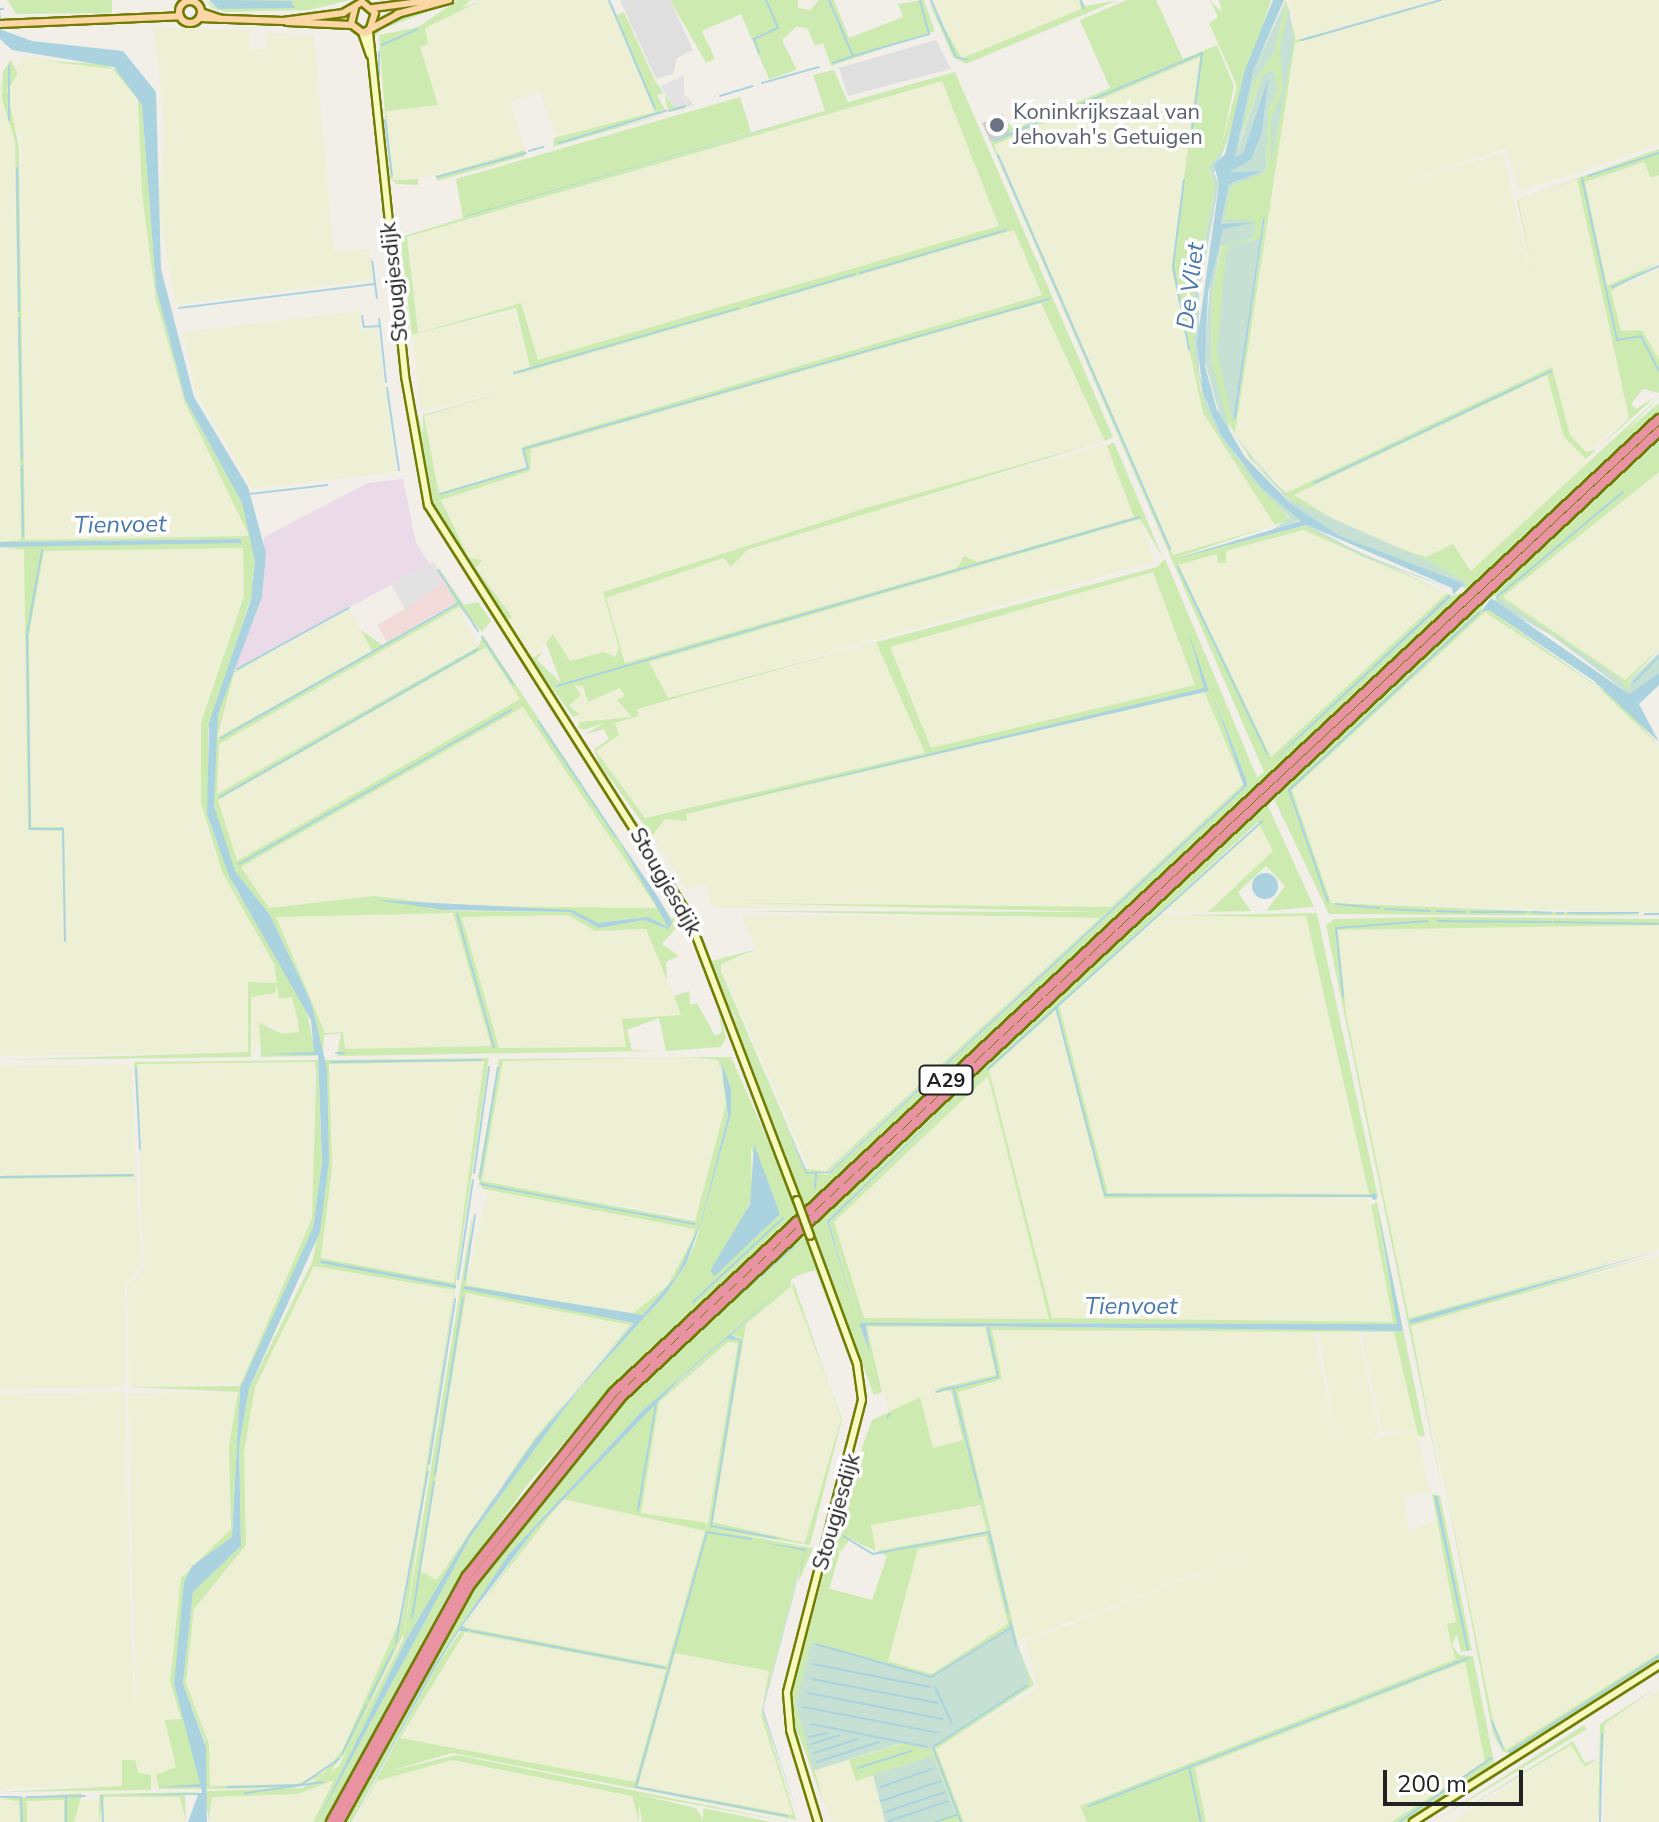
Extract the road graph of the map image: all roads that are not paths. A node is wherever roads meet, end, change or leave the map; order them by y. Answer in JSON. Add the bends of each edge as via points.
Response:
{"nodes":[{"id":1,"x":435,"y":0,"type":"edge"},
{"id":2,"x":449,"y":0,"type":"edge"},
{"id":3,"x":190,"y":1,"type":"edge"},
{"id":4,"x":355,"y":6,"type":"junction"},
{"id":5,"x":374,"y":10,"type":"junction"},
{"id":6,"x":180,"y":14,"type":"junction"},
{"id":7,"x":200,"y":15,"type":"junction"},
{"id":8,"x":283,"y":21,"type":"junction"},
{"id":9,"x":3,"y":24,"type":"edge"},
{"id":10,"x":351,"y":24,"type":"junction"},
{"id":11,"x":371,"y":27,"type":"junction"},
{"id":12,"x":1659,"y":419,"type":"edge"},
{"id":13,"x":1659,"y":431,"type":"edge"},
{"id":14,"x":1659,"y":438,"type":"edge"},
{"id":15,"x":1637,"y":452,"type":"junction"},
{"id":16,"x":1659,"y":1665,"type":"edge"},
{"id":17,"x":331,"y":1822,"type":"edge"},
{"id":18,"x":339,"y":1822,"type":"edge"},
{"id":19,"x":818,"y":1822,"type":"edge"},
{"id":20,"x":1413,"y":1822,"type":"edge"}],
"edges":[{"from":1,"to":5,"type":"main road"},
{"from":2,"to":11,"type":"main road"},
{"from":3,"to":6,"type":"main road"},
{"from":3,"to":7,"type":"main road"},
{"from":4,"to":5,"type":"main road"},
{"from":4,"to":8,"type":"main road"},
{"from":4,"to":10,"type":"main road"},
{"from":5,"to":11,"type":"main road"},
{"from":6,"to":7,"type":"main road","via":[[190,23]]},
{"from":6,"to":9,"type":"main road","via":[[139,21]]},
{"from":7,"to":8,"type":"main road","via":[[228,22]]},
{"from":8,"to":10,"type":"main road"},
{"from":10,"to":11,"type":"main road"},
{"from":11,"to":19,"type":"street","name":"Stougjesdijk","bridge":true,"via":[[405,376],[429,509],[688,915],[857,1364],[862,1400],[787,1693],[789,1726]]},
{"from":12,"to":17,"type":"highway","number":"A29","via":[[613,1393],[461,1585]]},
{"from":13,"to":15,"type":"highway","number":"A29"},
{"from":14,"to":15,"type":"highway","number":"A29"},
{"from":15,"to":18,"type":"highway","number":"A29","via":[[621,1397],[470,1585]]},
{"from":16,"to":20,"type":"street"}]}
